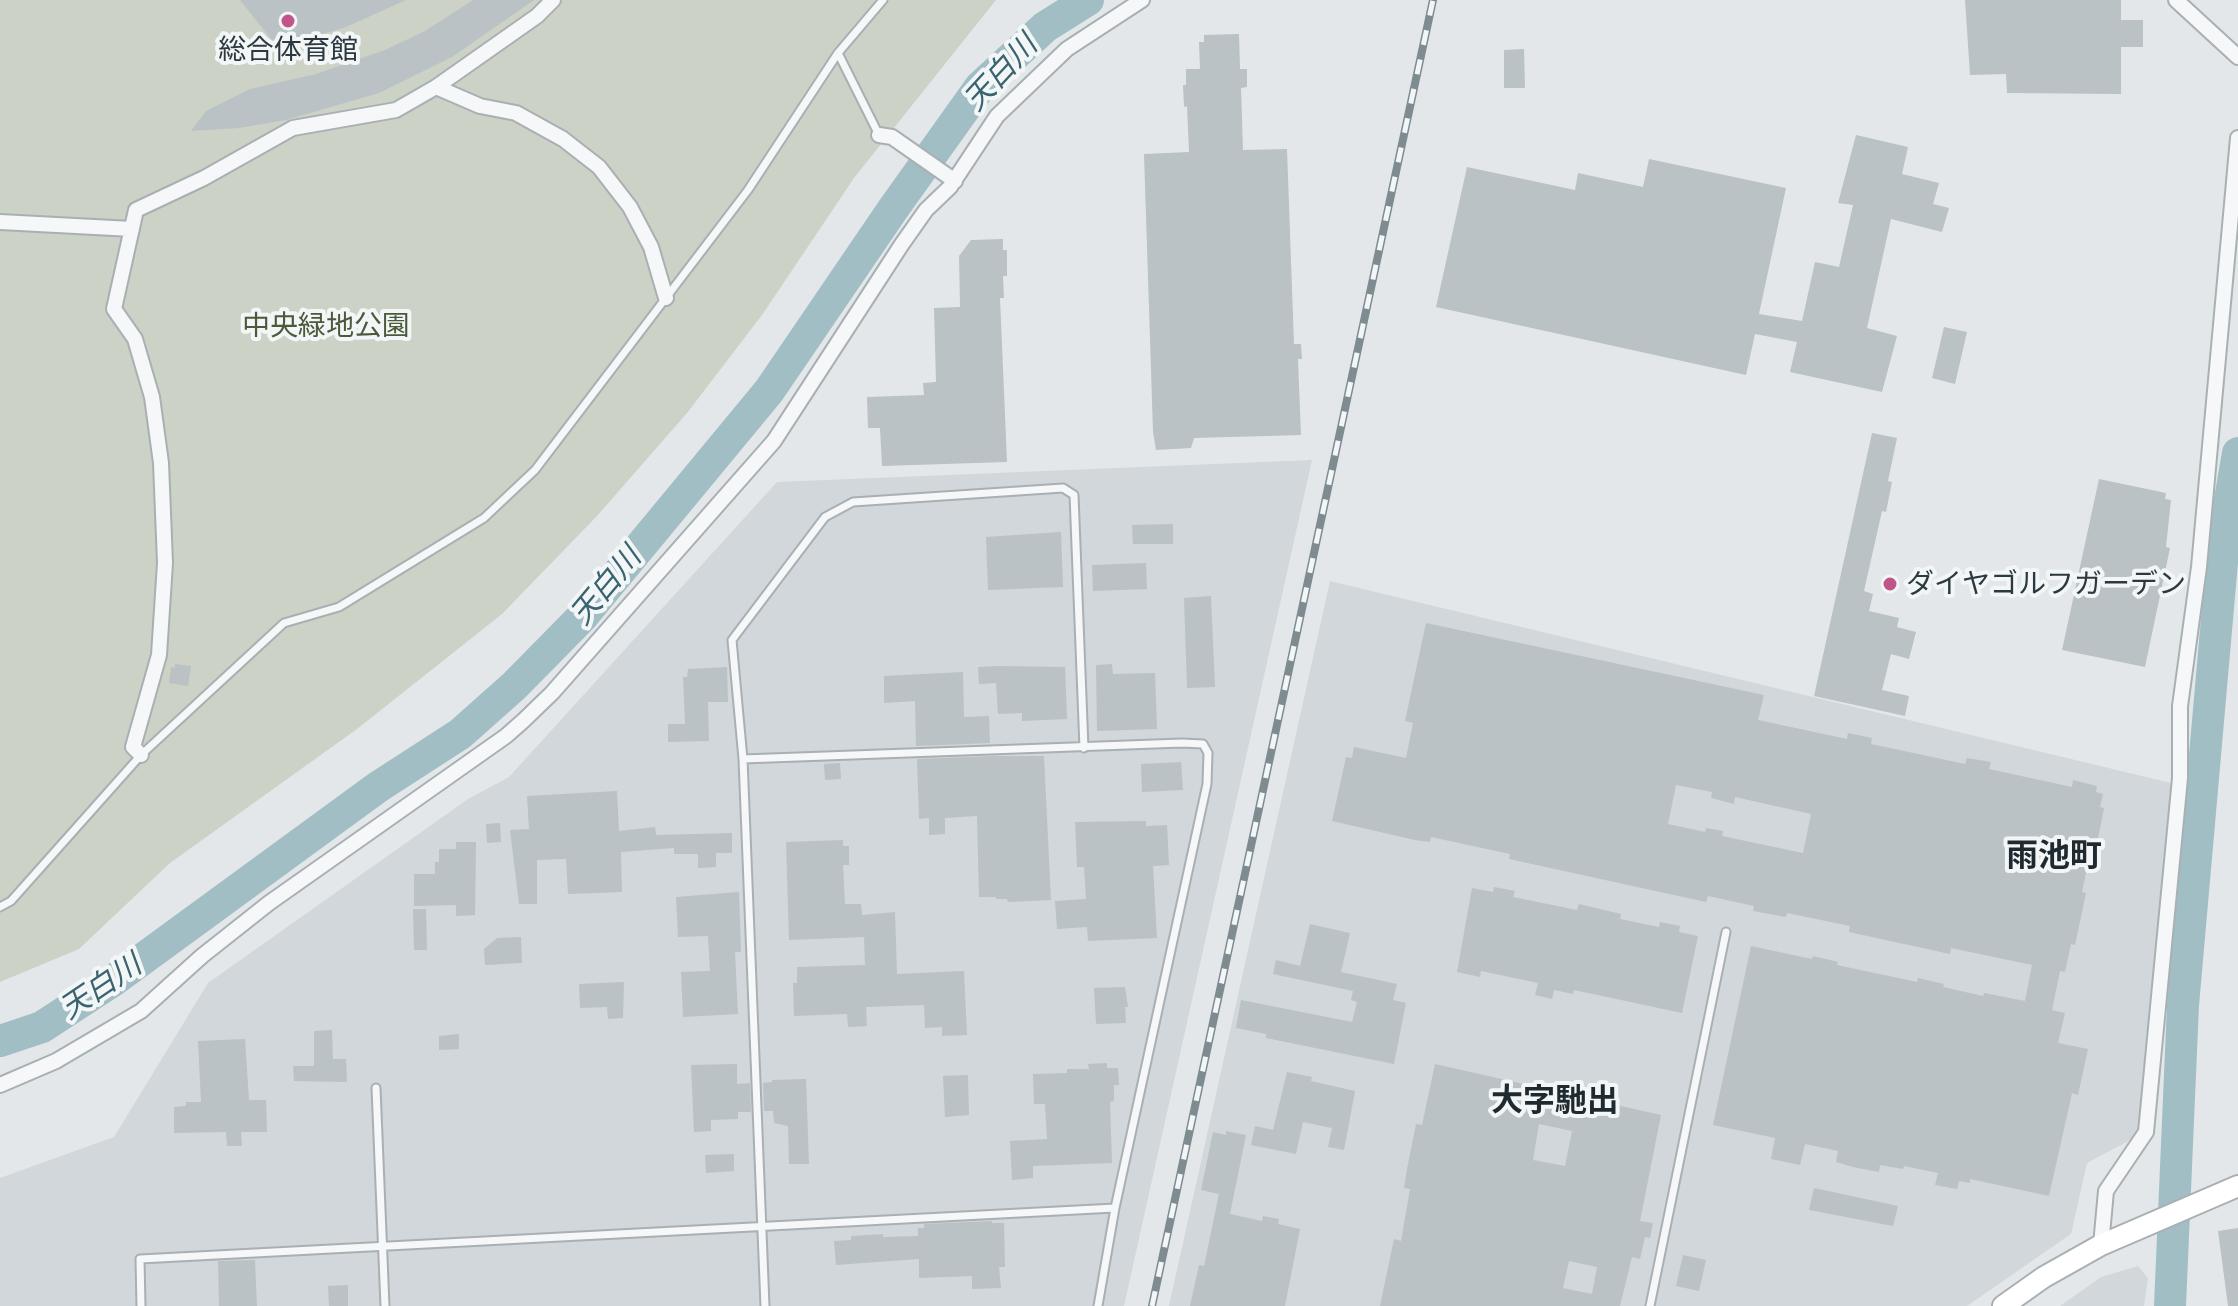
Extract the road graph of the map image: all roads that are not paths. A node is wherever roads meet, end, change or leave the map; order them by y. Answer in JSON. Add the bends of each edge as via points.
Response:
{"nodes":[{"id":1,"x":553,"y":0,"type":"edge"},
{"id":2,"x":883,"y":0,"type":"edge"},
{"id":3,"x":1142,"y":0,"type":"edge"},
{"id":4,"x":2176,"y":0,"type":"edge"},
{"id":5,"x":838,"y":53,"type":"junction"},
{"id":6,"x":2238,"y":57,"type":"edge"},
{"id":7,"x":436,"y":87,"type":"junction"},
{"id":8,"x":885,"y":136,"type":"joint"},
{"id":9,"x":2238,"y":138,"type":"edge"},
{"id":10,"x":951,"y":178,"type":"junction"},
{"id":11,"x":0,"y":222,"type":"edge"},
{"id":12,"x":132,"y":229,"type":"junction"},
{"id":13,"x":666,"y":298,"type":"junction"},
{"id":14,"x":1084,"y":748,"type":"junction"},
{"id":15,"x":141,"y":755,"type":"junction"},
{"id":16,"x":743,"y":759,"type":"junction"},
{"id":17,"x":0,"y":907,"type":"edge"},
{"id":18,"x":1726,"y":932,"type":"dead end"},
{"id":19,"x":0,"y":1085,"type":"edge"},
{"id":20,"x":376,"y":1088,"type":"dead end"},
{"id":21,"x":2238,"y":1186,"type":"edge"},
{"id":22,"x":1115,"y":1208,"type":"junction"},
{"id":23,"x":761,"y":1226,"type":"junction"},
{"id":24,"x":2101,"y":1245,"type":"junction"},
{"id":25,"x":384,"y":1246,"type":"junction"},
{"id":26,"x":141,"y":1306,"type":"edge"},
{"id":27,"x":385,"y":1306,"type":"edge"},
{"id":28,"x":765,"y":1306,"type":"edge"},
{"id":29,"x":1098,"y":1306,"type":"edge"},
{"id":30,"x":1650,"y":1306,"type":"edge"},
{"id":31,"x":2003,"y":1306,"type":"edge"}],
"edges":[{"from":1,"to":7,"type":"street"},
{"from":2,"to":5,"type":"lane"},
{"from":3,"to":10,"type":"street","via":[[1091,31],[1039,75],[997,116]]},
{"from":4,"to":6,"type":"street"},
{"from":5,"to":8,"type":"lane"},
{"from":5,"to":13,"type":"lane","via":[[748,190]]},
{"from":7,"to":12,"type":"street","via":[[396,110],[293,128],[136,210]]},
{"from":7,"to":13,"type":"street","via":[[480,106],[516,113],[599,167],[630,207],[651,247]]},
{"from":8,"to":10,"type":"street"},
{"from":9,"to":24,"type":"street","via":[[2199,567],[2180,706],[2180,778],[2146,1132],[2106,1191]]},
{"from":10,"to":19,"type":"street","via":[[774,441],[523,721],[258,912],[141,1011],[56,1061]]},
{"from":11,"to":12,"type":"street"},
{"from":12,"to":15,"type":"street","via":[[114,309],[135,339],[152,397],[165,563],[159,655],[133,747]]},
{"from":13,"to":15,"type":"lane","via":[[539,465],[484,518],[339,607],[284,623]]},
{"from":14,"to":16,"type":"lane"},
{"from":14,"to":16,"type":"lane","via":[[1074,495],[1063,488],[853,502],[825,517],[732,640]]},
{"from":14,"to":22,"type":"lane","via":[[1203,744],[1208,753],[1207,784]]},
{"from":15,"to":17,"type":"lane"},
{"from":16,"to":23,"type":"lane"},
{"from":18,"to":30,"type":"lane"},
{"from":20,"to":25,"type":"lane"},
{"from":21,"to":24,"type":"street"},
{"from":22,"to":23,"type":"lane"},
{"from":22,"to":29,"type":"lane"},
{"from":23,"to":25,"type":"lane"},
{"from":23,"to":28,"type":"lane"},
{"from":24,"to":31,"type":"street"},
{"from":25,"to":26,"type":"lane","via":[[140,1259]]},
{"from":25,"to":27,"type":"lane"}]}
